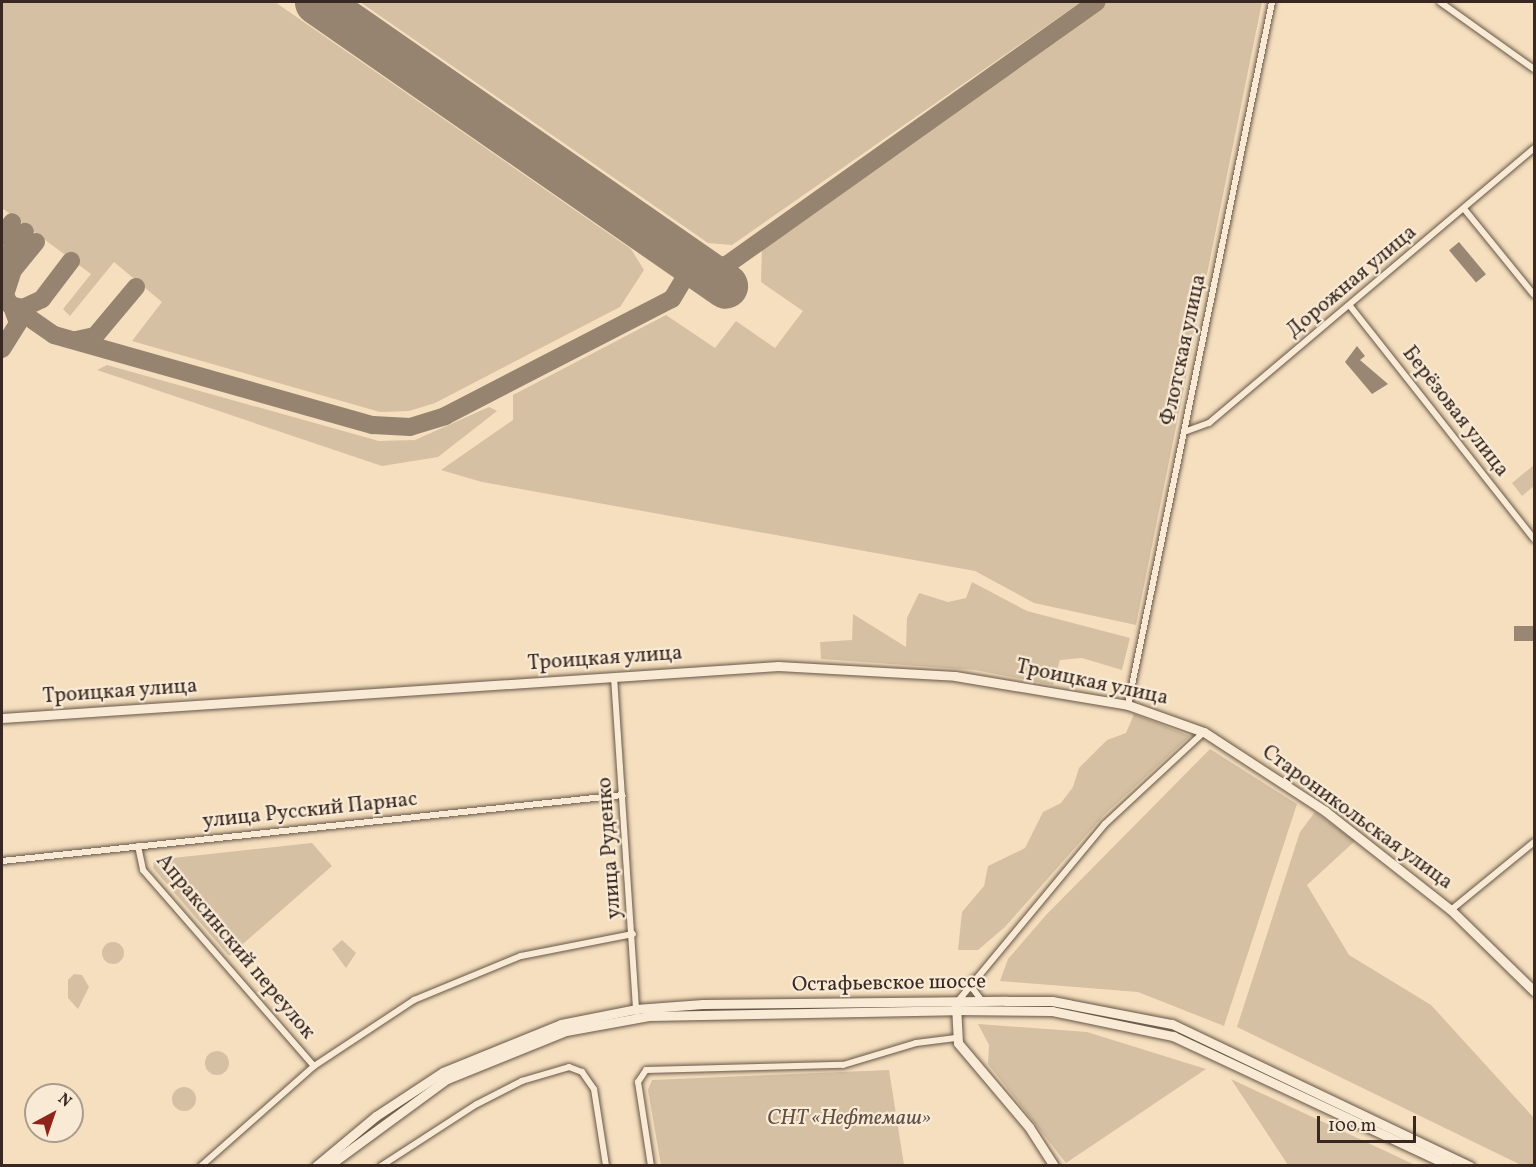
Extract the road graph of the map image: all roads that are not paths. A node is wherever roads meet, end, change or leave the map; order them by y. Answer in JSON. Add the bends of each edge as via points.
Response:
{"nodes":[{"id":1,"x":1272,"y":2,"type":"edge"},
{"id":2,"x":1440,"y":2,"type":"edge"},
{"id":3,"x":1534,"y":69,"type":"edge"},
{"id":4,"x":1534,"y":148,"type":"edge"},
{"id":5,"x":1465,"y":210,"type":"junction"},
{"id":6,"x":1534,"y":295,"type":"edge"},
{"id":7,"x":1350,"y":306,"type":"junction"},
{"id":8,"x":1184,"y":432,"type":"junction"},
{"id":9,"x":1534,"y":539,"type":"edge"},
{"id":10,"x":614,"y":677,"type":"junction"},
{"id":11,"x":1128,"y":705,"type":"junction"},
{"id":12,"x":2,"y":718,"type":"edge"},
{"id":13,"x":1203,"y":732,"type":"junction"},
{"id":14,"x":623,"y":795,"type":"junction"},
{"id":15,"x":1534,"y":842,"type":"edge"},
{"id":16,"x":138,"y":846,"type":"junction"},
{"id":17,"x":2,"y":861,"type":"edge"},
{"id":18,"x":1451,"y":910,"type":"junction"},
{"id":19,"x":633,"y":934,"type":"junction"},
{"id":20,"x":974,"y":978,"type":"junction"},
{"id":21,"x":1534,"y":991,"type":"edge"},
{"id":22,"x":982,"y":1001,"type":"junction"},
{"id":23,"x":956,"y":1006,"type":"junction"},
{"id":24,"x":637,"y":1013,"type":"junction"},
{"id":25,"x":956,"y":1038,"type":"junction"},
{"id":26,"x":314,"y":1066,"type":"junction"},
{"id":27,"x":201,"y":1166,"type":"edge"},
{"id":28,"x":316,"y":1166,"type":"edge"},
{"id":29,"x":328,"y":1166,"type":"edge"},
{"id":30,"x":381,"y":1166,"type":"edge"},
{"id":31,"x":606,"y":1166,"type":"edge"},
{"id":32,"x":651,"y":1166,"type":"edge"},
{"id":33,"x":1054,"y":1166,"type":"edge"},
{"id":34,"x":1450,"y":1166,"type":"edge"},
{"id":35,"x":1470,"y":1166,"type":"edge"}],
"edges":[{"from":1,"to":8,"type":"street","name":"Флотская улица"},
{"from":2,"to":3,"type":"street"},
{"from":4,"to":5,"type":"street","name":"Дорожная улица"},
{"from":5,"to":6,"type":"street"},
{"from":5,"to":7,"type":"street","name":"Дорожная улица"},
{"from":7,"to":8,"type":"street","name":"Дорожная улица","via":[[1209,423]]},
{"from":7,"to":9,"type":"street","name":"Берёзовая улица"},
{"from":8,"to":11,"type":"street","name":"Флотская улица"},
{"from":10,"to":11,"type":"main road","name":"Троицкая улица","via":[[807,667],[955,676]]},
{"from":10,"to":12,"type":"main road","name":"Троицкая улица"},
{"from":10,"to":14,"type":"street","name":"улица Руденко"},
{"from":11,"to":13,"type":"main road","name":"Троицкая улица"},
{"from":13,"to":18,"type":"main road","name":"Староникольская улица","via":[[1325,811]]},
{"from":13,"to":20,"type":"street","via":[[1105,824]]},
{"from":14,"to":16,"type":"street","name":"улица Русский Парнас"},
{"from":14,"to":19,"type":"street","name":"улица Руденко"},
{"from":15,"to":18,"type":"street"},
{"from":16,"to":17,"type":"street","name":"улица Русский Парнас"},
{"from":16,"to":26,"type":"street","name":"Апраксинский переулок","via":[[143,870]]},
{"from":18,"to":21,"type":"main road","name":"Староникольская улица"},
{"from":19,"to":24,"type":"street","name":"улица Руденко"},
{"from":19,"to":26,"type":"street","via":[[545,950],[463,977],[381,1018]]},
{"from":20,"to":22,"type":"street","via":[[973,989]]},
{"from":20,"to":23,"type":"street"},
{"from":22,"to":23,"type":"main road","name":"Остафьевское шоссе"},
{"from":22,"to":35,"type":"main road","name":"Остафьевское шоссе","via":[[1052,1001],[1172,1024]]},
{"from":23,"to":24,"type":"main road","name":"Остафьевское шоссе"},
{"from":23,"to":25,"type":"main road"},
{"from":23,"to":34,"type":"main road","name":"Остафьевское шоссе","via":[[1052,1011],[1173,1036]]},
{"from":24,"to":28,"type":"main road","name":"Остафьевское шоссе","via":[[561,1024],[481,1052],[409,1092]]},
{"from":24,"to":29,"type":"main road","name":"Остафьевское шоссе","via":[[566,1031],[485,1060],[413,1100]]},
{"from":25,"to":32,"type":"street","via":[[916,1043],[843,1065],[646,1070],[638,1082]]},
{"from":25,"to":33,"type":"main road"},
{"from":26,"to":27,"type":"street"},
{"from":30,"to":31,"type":"street","via":[[477,1104],[522,1081],[569,1066],[582,1072],[594,1089]]}]}
